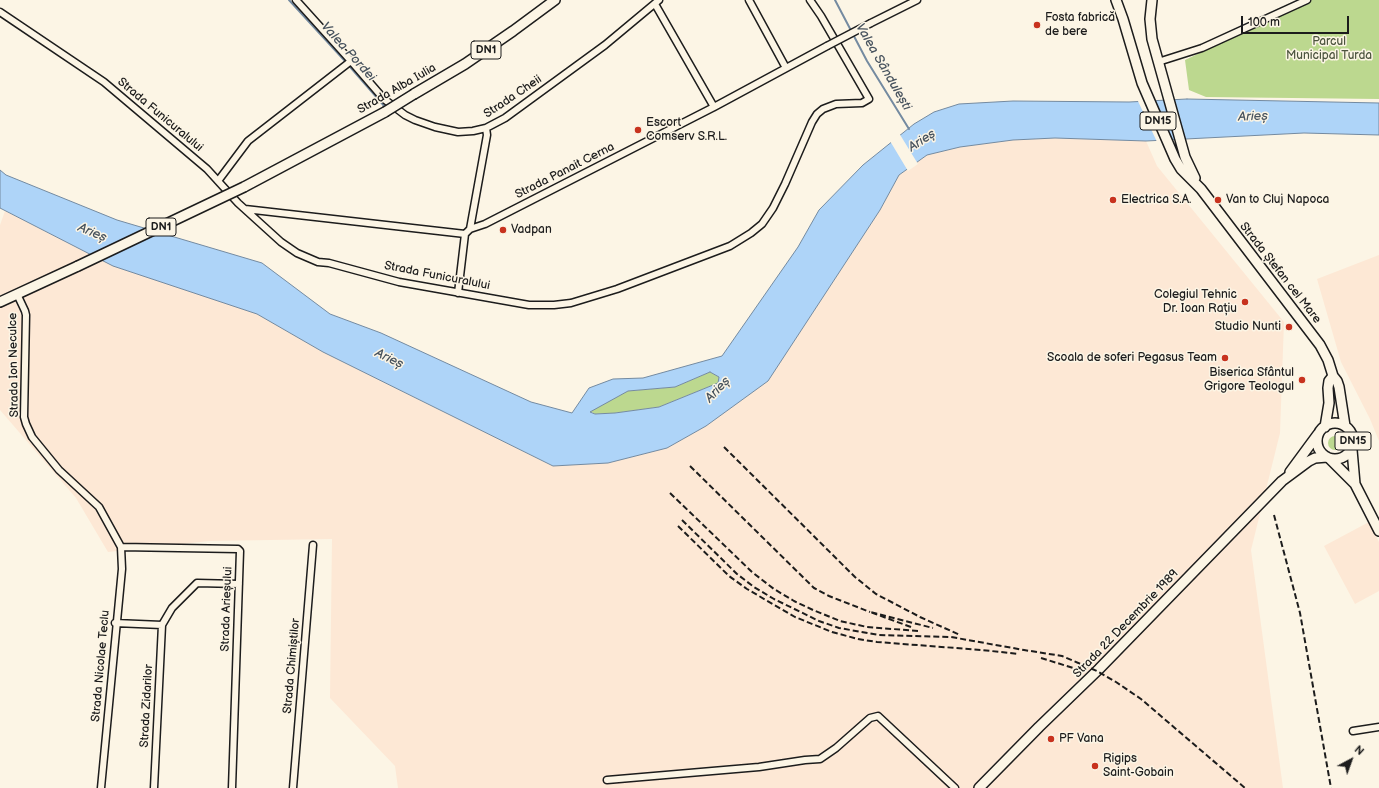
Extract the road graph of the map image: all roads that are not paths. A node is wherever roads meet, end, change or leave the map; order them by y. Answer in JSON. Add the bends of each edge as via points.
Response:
{"nodes":[{"id":1,"x":296,"y":0,"type":"edge"},
{"id":2,"x":555,"y":0,"type":"edge"},
{"id":3,"x":749,"y":0,"type":"edge"},
{"id":4,"x":810,"y":0,"type":"edge"},
{"id":5,"x":917,"y":0,"type":"edge"},
{"id":6,"x":1116,"y":0,"type":"edge"},
{"id":7,"x":1152,"y":0,"type":"edge"},
{"id":8,"x":1307,"y":0,"type":"edge"},
{"id":9,"x":657,"y":2,"type":"edge"},
{"id":10,"x":0,"y":12,"type":"edge"},
{"id":11,"x":352,"y":61,"type":"junction"},
{"id":12,"x":1158,"y":62,"type":"junction"},
{"id":13,"x":786,"y":68,"type":"junction"},
{"id":14,"x":714,"y":107,"type":"junction"},
{"id":15,"x":486,"y":128,"type":"junction"},
{"id":16,"x":218,"y":181,"type":"junction"},
{"id":17,"x":1201,"y":189,"type":"junction"},
{"id":18,"x":245,"y":209,"type":"junction"},
{"id":19,"x":470,"y":229,"type":"junction"},
{"id":20,"x":465,"y":234,"type":"junction"},
{"id":21,"x":458,"y":292,"type":"junction"},
{"id":22,"x":17,"y":294,"type":"junction"},
{"id":23,"x":0,"y":302,"type":"edge"},
{"id":24,"x":1333,"y":376,"type":"junction"},
{"id":25,"x":1346,"y":426,"type":"junction"},
{"id":26,"x":1323,"y":428,"type":"junction"},
{"id":27,"x":1352,"y":450,"type":"junction"},
{"id":28,"x":1328,"y":458,"type":"junction"},
{"id":29,"x":1288,"y":476,"type":"junction"},
{"id":30,"x":1355,"y":484,"type":"junction"},
{"id":31,"x":1379,"y":531,"type":"edge"},
{"id":32,"x":313,"y":545,"type":"dead end"},
{"id":33,"x":121,"y":547,"type":"junction"},
{"id":34,"x":239,"y":584,"type":"junction"},
{"id":35,"x":115,"y":623,"type":"junction"},
{"id":36,"x":162,"y":625,"type":"junction"},
{"id":37,"x":1379,"y":727,"type":"edge"},
{"id":38,"x":1353,"y":731,"type":"dead end"},
{"id":39,"x":607,"y":780,"type":"dead end"},
{"id":40,"x":101,"y":788,"type":"edge"},
{"id":41,"x":154,"y":788,"type":"edge"},
{"id":42,"x":232,"y":788,"type":"edge"},
{"id":43,"x":293,"y":788,"type":"edge"},
{"id":44,"x":955,"y":788,"type":"edge"},
{"id":45,"x":979,"y":788,"type":"edge"}],
"edges":[{"from":1,"to":11,"type":"street","name":"Strada Cheii"},
{"from":2,"to":22,"type":"main road","name":"Strada Alba Iulia","number":"DN1","bridge":true,"via":[[464,64],[385,112],[244,188]]},
{"from":3,"to":13,"type":"street"},
{"from":4,"to":21,"type":"street","name":"Strada Funicuralului","via":[[869,99],[862,103],[836,104],[817,114],[786,184],[762,224],[730,246],[617,289],[571,303],[554,306],[529,305]]},
{"from":5,"to":13,"type":"street","name":"Strada Panait Cerna","bridge":true},
{"from":6,"to":17,"type":"main road","name":"Strada Ștefan cel Mare","number":"DN15","via":[[1142,83],[1175,159],[1181,169]]},
{"from":7,"to":12,"type":"main road","name":"Strada Ștefan cel Mare","number":"DN15","via":[[1150,19]]},
{"from":8,"to":12,"type":"street","via":[[1202,48]]},
{"from":9,"to":14,"type":"street"},
{"from":9,"to":15,"type":"street","name":"Strada Cheii","via":[[606,45],[505,118]]},
{"from":10,"to":16,"type":"street","name":"Strada Funicuralului","via":[[104,82]]},
{"from":11,"to":15,"type":"street","name":"Strada Cheii","via":[[384,99],[405,115],[435,128],[458,132]]},
{"from":11,"to":16,"type":"street","via":[[248,141]]},
{"from":12,"to":17,"type":"main road","name":"Strada Ștefan cel Mare","number":"DN15","via":[[1185,157]]},
{"from":13,"to":14,"type":"street","name":"Strada Panait Cerna"},
{"from":14,"to":19,"type":"street","name":"Strada Panait Cerna","via":[[485,224]]},
{"from":15,"to":19,"type":"street","via":[[487,135]]},
{"from":16,"to":18,"type":"street","name":"Strada Funicuralului"},
{"from":17,"to":24,"type":"main road","name":"Strada Ștefan cel Mare","number":"DN15","via":[[1309,329],[1328,360]]},
{"from":18,"to":20,"type":"street"},
{"from":18,"to":21,"type":"street","name":"Strada Funicuralului","via":[[281,242],[297,253],[318,262],[399,282]]},
{"from":19,"to":20,"type":"street","name":"Strada Panait Cerna"},
{"from":20,"to":21,"type":"street"},
{"from":22,"to":23,"type":"main road","number":"DN1"},
{"from":22,"to":33,"type":"street","name":"Strada Ion Neculce","via":[[26,311],[26,424],[32,437],[59,470],[99,507]]},
{"from":24,"to":25,"type":"main road","name":"Strada Ștefan cel Mare","number":"DN15","via":[[1339,387]]},
{"from":24,"to":26,"type":"main road","name":"Strada Ștefan cel Mare","number":"DN15","via":[[1329,381],[1329,403]]},
{"from":25,"to":26,"type":"main road","number":"DN15","via":[[1336,423]]},
{"from":25,"to":27,"type":"main road","name":"Strada Ștefan cel Mare","number":"DN15","via":[[1352,434]]},
{"from":26,"to":28,"type":"main road","name":"Strada Ștefan cel Mare","number":"DN15","via":[[1317,442]]},
{"from":26,"to":29,"type":"main road","name":"Strada 22 Decembrie 1989"},
{"from":27,"to":28,"type":"main road","number":"DN15","via":[[1339,459]]},
{"from":27,"to":30,"type":"main road","name":"Strada Ștefan cel Mare","number":"DN15"},
{"from":28,"to":29,"type":"main road","name":"Strada 22 Decembrie 1989","via":[[1315,458]]},
{"from":28,"to":30,"type":"main road","name":"Strada Ștefan cel Mare","number":"DN15"},
{"from":29,"to":45,"type":"main road","name":"Strada 22 Decembrie 1989","via":[[1099,670]]},
{"from":30,"to":31,"type":"main road","name":"Strada Ștefan cel Mare","number":"DN15"},
{"from":32,"to":43,"type":"street","name":"Strada Chimiștilor"},
{"from":33,"to":34,"type":"street","name":"Strada Arieșului","via":[[238,549]]},
{"from":33,"to":35,"type":"street","name":"Strada Nicolae Teclu","via":[[122,569]]},
{"from":34,"to":36,"type":"street","name":"Strada Zidarilor","via":[[197,583],[181,597]]},
{"from":34,"to":42,"type":"street","name":"Strada Arieșului"},
{"from":35,"to":36,"type":"street"},
{"from":35,"to":40,"type":"street","name":"Strada Nicolae Teclu"},
{"from":36,"to":41,"type":"street","name":"Strada Zidarilor"},
{"from":37,"to":38,"type":"street"},
{"from":39,"to":44,"type":"street","via":[[820,759],[870,718],[878,716]]}]}
